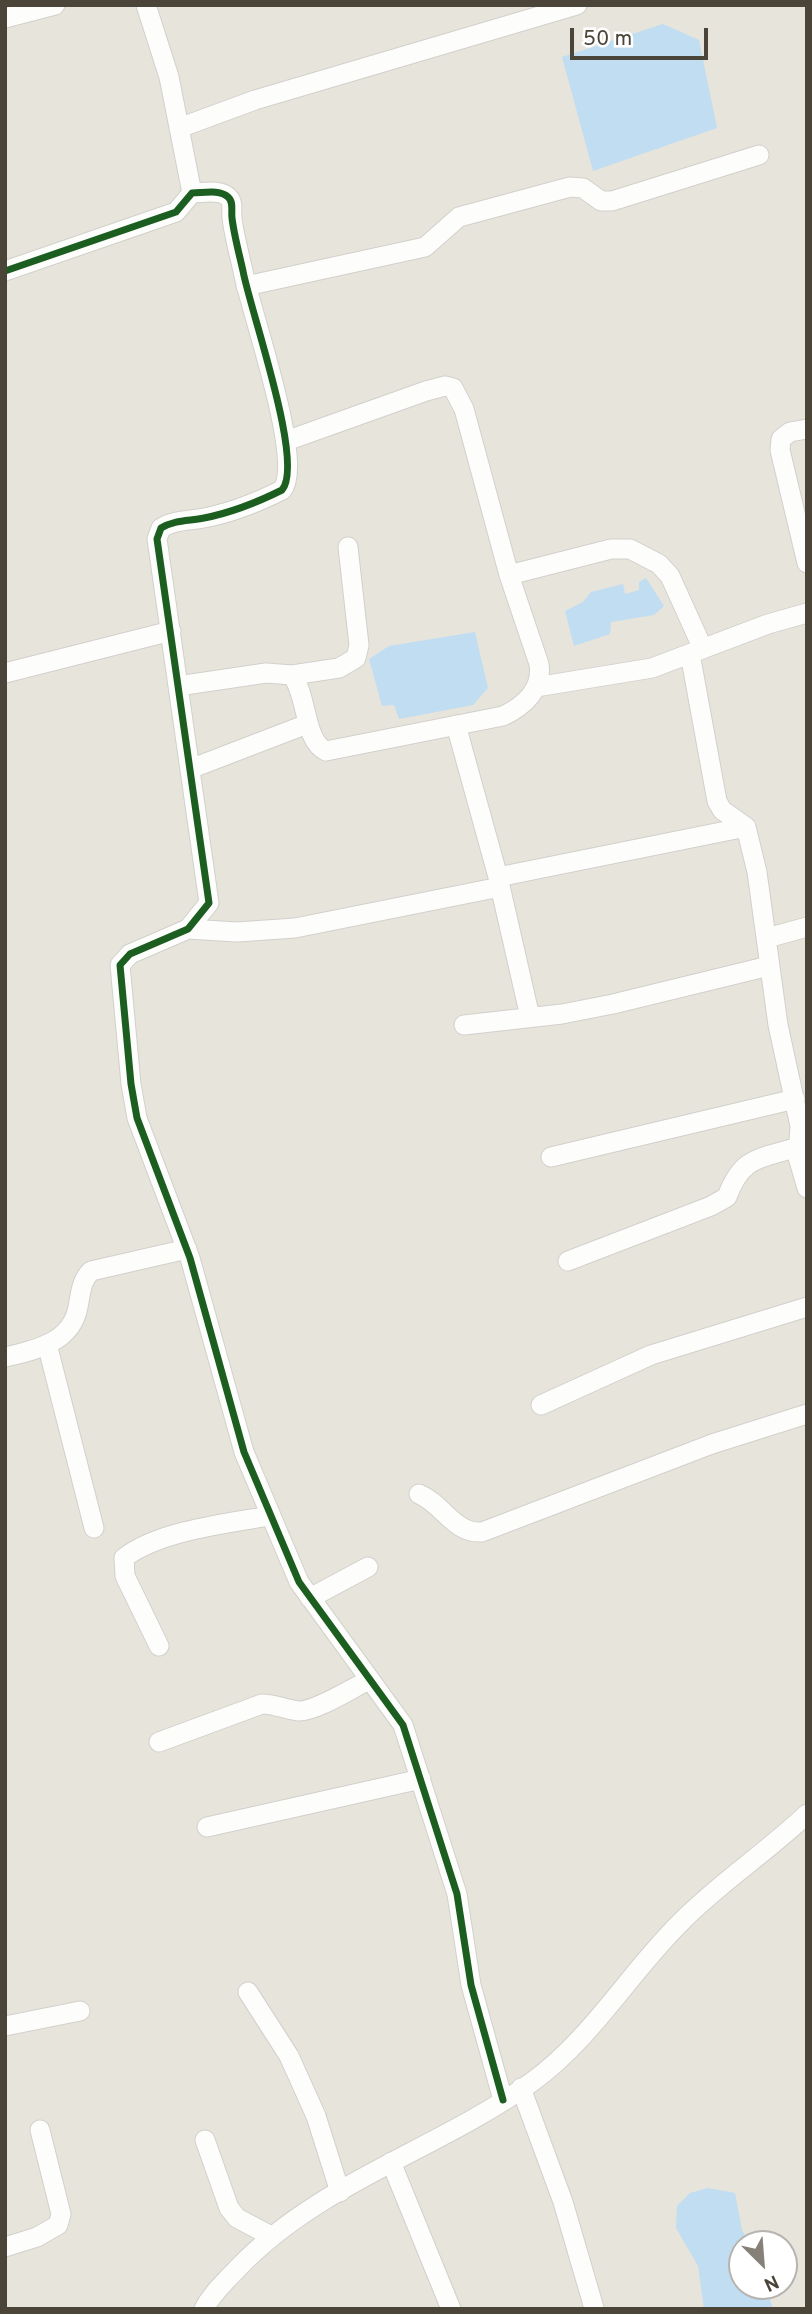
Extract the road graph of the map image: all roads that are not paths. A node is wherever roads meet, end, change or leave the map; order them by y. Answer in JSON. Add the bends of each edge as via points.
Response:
{"nodes":[{"id":1,"x":55,"y":5,"type":"edge"},
{"id":2,"x":146,"y":5,"type":"edge"},
{"id":3,"x":577,"y":5,"type":"edge"},
{"id":4,"x":5,"y":18,"type":"edge"},
{"id":5,"x":179,"y":128,"type":"junction"},
{"id":6,"x":759,"y":155,"type":"dead end"},
{"id":7,"x":192,"y":193,"type":"junction"},
{"id":8,"x":5,"y":271,"type":"edge"},
{"id":9,"x":246,"y":286,"type":"junction"},
{"id":10,"x":807,"y":429,"type":"edge"},
{"id":11,"x":286,"y":441,"type":"junction"},
{"id":12,"x":348,"y":547,"type":"dead end"},
{"id":13,"x":807,"y":563,"type":"edge"},
{"id":14,"x":509,"y":575,"type":"junction"},
{"id":15,"x":807,"y":613,"type":"edge"},
{"id":16,"x":171,"y":631,"type":"junction"},
{"id":17,"x":697,"y":652,"type":"junction"},
{"id":18,"x":5,"y":673,"type":"edge"},
{"id":19,"x":292,"y":675,"type":"junction"},
{"id":20,"x":178,"y":686,"type":"junction"},
{"id":21,"x":536,"y":687,"type":"junction"},
{"id":22,"x":309,"y":725,"type":"junction"},
{"id":23,"x":456,"y":725,"type":"junction"},
{"id":24,"x":190,"y":769,"type":"junction"},
{"id":25,"x":746,"y":827,"type":"junction"},
{"id":26,"x":499,"y":882,"type":"junction"},
{"id":27,"x":807,"y":927,"type":"edge"},
{"id":28,"x":188,"y":929,"type":"junction"},
{"id":29,"x":767,"y":938,"type":"junction"},
{"id":30,"x":769,"y":966,"type":"junction"},
{"id":31,"x":530,"y":1017,"type":"junction"},
{"id":32,"x":464,"y":1025,"type":"dead end"},
{"id":33,"x":795,"y":1099,"type":"junction"},
{"id":34,"x":801,"y":1143,"type":"edge"},
{"id":35,"x":551,"y":1157,"type":"dead end"},
{"id":36,"x":807,"y":1188,"type":"edge"},
{"id":37,"x":187,"y":1249,"type":"junction"},
{"id":38,"x":568,"y":1261,"type":"dead end"},
{"id":39,"x":807,"y":1307,"type":"edge"},
{"id":40,"x":47,"y":1344,"type":"junction"},
{"id":41,"x":5,"y":1357,"type":"edge"},
{"id":42,"x":541,"y":1405,"type":"dead end"},
{"id":43,"x":807,"y":1414,"type":"edge"},
{"id":44,"x":419,"y":1494,"type":"dead end"},
{"id":45,"x":270,"y":1516,"type":"junction"},
{"id":46,"x":94,"y":1528,"type":"dead end"},
{"id":47,"x":368,"y":1567,"type":"dead end"},
{"id":48,"x":310,"y":1598,"type":"junction"},
{"id":49,"x":159,"y":1646,"type":"dead end"},
{"id":50,"x":369,"y":1680,"type":"junction"},
{"id":51,"x":159,"y":1742,"type":"dead end"},
{"id":52,"x":421,"y":1779,"type":"junction"},
{"id":53,"x":807,"y":1814,"type":"edge"},
{"id":54,"x":207,"y":1827,"type":"dead end"},
{"id":55,"x":248,"y":1992,"type":"dead end"},
{"id":56,"x":80,"y":2011,"type":"dead end"},
{"id":57,"x":5,"y":2026,"type":"edge"},
{"id":58,"x":522,"y":2088,"type":"junction"},
{"id":59,"x":503,"y":2100,"type":"junction"},
{"id":60,"x":40,"y":2130,"type":"dead end"},
{"id":61,"x":205,"y":2140,"type":"dead end"},
{"id":62,"x":391,"y":2162,"type":"junction"},
{"id":63,"x":340,"y":2192,"type":"junction"},
{"id":64,"x":271,"y":2235,"type":"junction"},
{"id":65,"x":5,"y":2247,"type":"edge"},
{"id":66,"x":594,"y":2308,"type":"edge"},
{"id":67,"x":204,"y":2309,"type":"edge"},
{"id":68,"x":451,"y":2309,"type":"edge"}],
"edges":[{"from":1,"to":4,"type":"street"},
{"from":2,"to":5,"type":"street","via":[[169,77]]},
{"from":3,"to":5,"type":"street","via":[[255,100]]},
{"from":5,"to":7,"type":"street"},
{"from":6,"to":9,"type":"street","via":[[612,201],[601,201],[583,188],[557,190],[459,217],[425,247]]},
{"from":7,"to":8,"type":"street","via":[[176,212]]},
{"from":7,"to":9,"type":"street","via":[[216,192],[231,201]]},
{"from":9,"to":11,"type":"street"},
{"from":10,"to":13,"type":"street","via":[[781,439],[780,450]]},
{"from":11,"to":14,"type":"street","via":[[426,391],[453,388],[464,409]]},
{"from":11,"to":16,"type":"street","via":[[289,474],[282,490],[218,514],[170,522],[161,528],[157,539]]},
{"from":12,"to":19,"type":"street","via":[[359,645],[356,658],[339,668]]},
{"from":14,"to":17,"type":"street","via":[[611,549],[630,549],[659,564],[670,576]]},
{"from":14,"to":21,"type":"street","via":[[539,664],[541,676]]},
{"from":15,"to":17,"type":"street"},
{"from":16,"to":18,"type":"street"},
{"from":16,"to":20,"type":"street"},
{"from":17,"to":21,"type":"street","via":[[652,668]]},
{"from":17,"to":25,"type":"street","via":[[718,801],[722,810]]},
{"from":19,"to":20,"type":"street","via":[[273,673]]},
{"from":19,"to":22,"type":"street","via":[[304,698]]},
{"from":20,"to":24,"type":"street"},
{"from":21,"to":23,"type":"street","via":[[513,711]]},
{"from":22,"to":23,"type":"street","via":[[312,740],[326,751]]},
{"from":22,"to":24,"type":"street"},
{"from":23,"to":26,"type":"street"},
{"from":24,"to":28,"type":"street","via":[[209,903]]},
{"from":25,"to":26,"type":"street"},
{"from":25,"to":29,"type":"street"},
{"from":26,"to":28,"type":"street","via":[[295,928]]},
{"from":26,"to":31,"type":"street"},
{"from":27,"to":29,"type":"street"},
{"from":28,"to":37,"type":"street","via":[[130,954],[120,965],[137,1118]]},
{"from":29,"to":30,"type":"street"},
{"from":30,"to":31,"type":"street","via":[[659,995]]},
{"from":30,"to":33,"type":"street"},
{"from":31,"to":32,"type":"street"},
{"from":33,"to":34,"type":"street"},
{"from":33,"to":35,"type":"street"},
{"from":34,"to":36,"type":"street"},
{"from":34,"to":38,"type":"street","via":[[747,1163],[734,1177],[727,1198]]},
{"from":37,"to":40,"type":"street","via":[[92,1271],[83,1279],[72,1325]]},
{"from":37,"to":45,"type":"street","via":[[244,1452]]},
{"from":39,"to":42,"type":"street","via":[[651,1355]]},
{"from":40,"to":41,"type":"street"},
{"from":40,"to":46,"type":"street"},
{"from":43,"to":44,"type":"street","via":[[712,1444],[482,1532],[461,1529],[431,1499]]},
{"from":45,"to":48,"type":"street"},
{"from":45,"to":49,"type":"street","via":[[212,1526],[132,1551],[124,1558],[125,1576]]},
{"from":47,"to":48,"type":"street"},
{"from":48,"to":50,"type":"street"},
{"from":50,"to":51,"type":"street","via":[[310,1709],[262,1704]]},
{"from":50,"to":52,"type":"street","via":[[403,1725]]},
{"from":52,"to":54,"type":"street"},
{"from":52,"to":59,"type":"street","via":[[457,1894],[471,1985]]},
{"from":53,"to":58,"type":"street","via":[[734,1871],[677,1925],[573,2049]]},
{"from":55,"to":63,"type":"street","via":[[289,2056],[316,2116]]},
{"from":56,"to":57,"type":"street"},
{"from":58,"to":59,"type":"street"},
{"from":58,"to":66,"type":"street","via":[[563,2202]]},
{"from":59,"to":62,"type":"street"},
{"from":60,"to":65,"type":"street","via":[[61,2214],[58,2225],[37,2238]]},
{"from":61,"to":64,"type":"street","via":[[229,2208],[237,2218]]},
{"from":62,"to":63,"type":"street"},
{"from":62,"to":68,"type":"street"},
{"from":63,"to":64,"type":"street"},
{"from":64,"to":67,"type":"street"}]}
